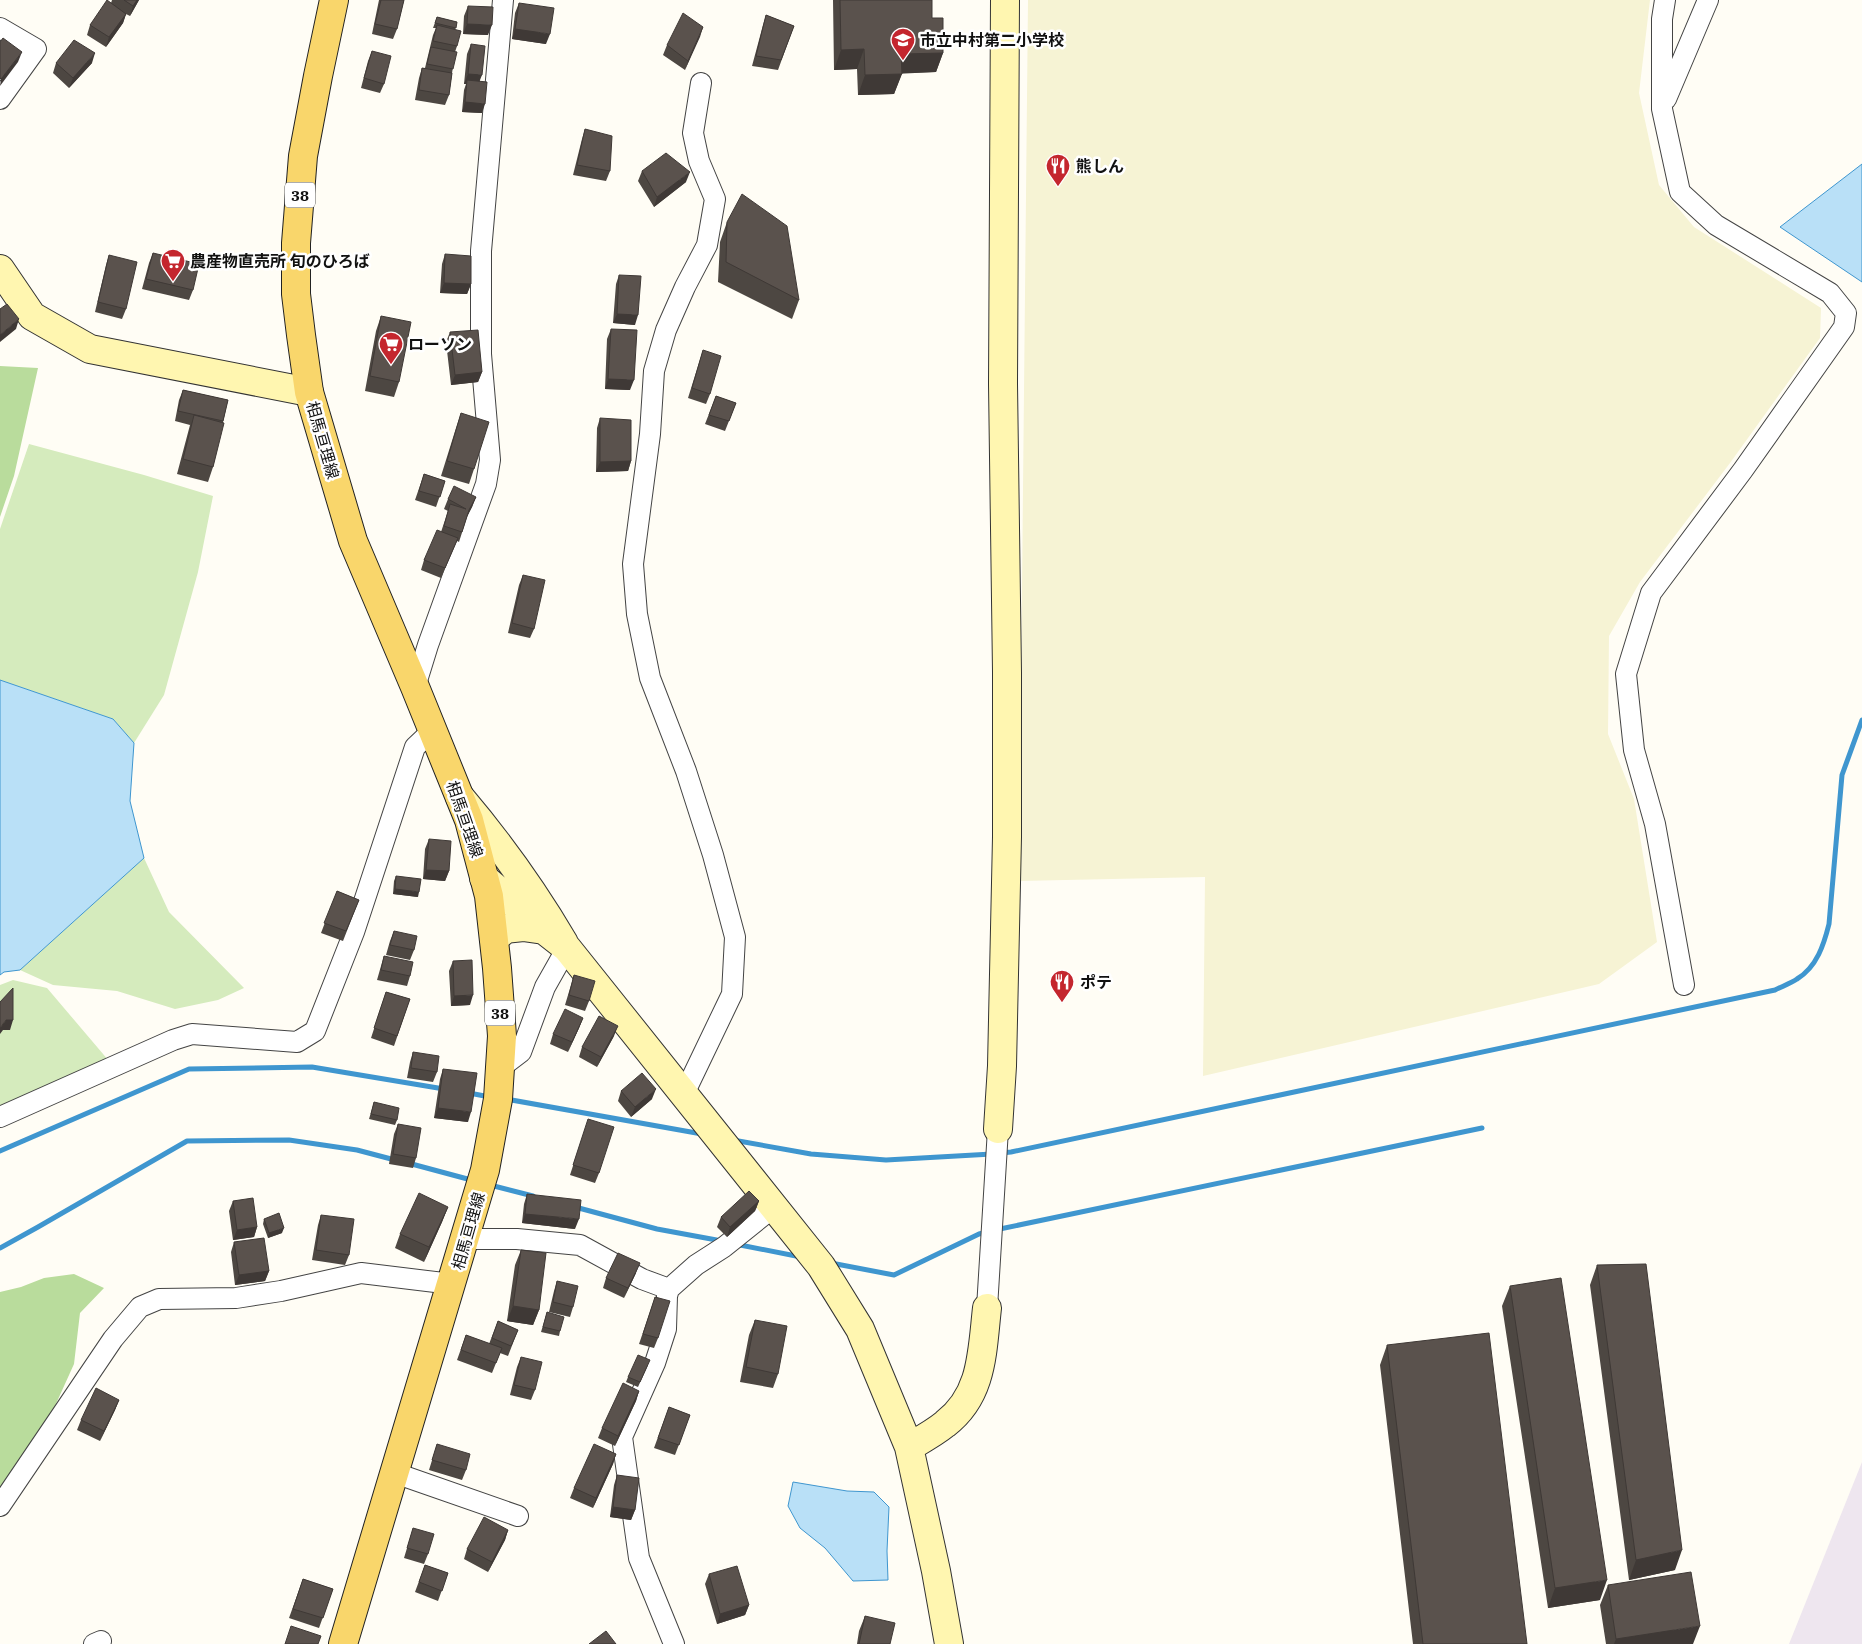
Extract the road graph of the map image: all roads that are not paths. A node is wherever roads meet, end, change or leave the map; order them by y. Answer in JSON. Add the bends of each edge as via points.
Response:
{"nodes":[{"id":1,"x":334,"y":0,"type":"edge"},
{"id":2,"x":503,"y":0,"type":"edge"},
{"id":3,"x":1004,"y":0,"type":"edge"},
{"id":4,"x":1665,"y":0,"type":"edge"},
{"id":5,"x":1708,"y":0,"type":"edge"},
{"id":6,"x":0,"y":28,"type":"edge"},
{"id":7,"x":701,"y":83,"type":"dead end"},
{"id":8,"x":0,"y":99,"type":"edge"},
{"id":9,"x":1662,"y":109,"type":"junction"},
{"id":10,"x":0,"y":269,"type":"edge"},
{"id":11,"x":1854,"y":309,"type":"edge"},
{"id":12,"x":309,"y":392,"type":"junction"},
{"id":13,"x":415,"y":687,"type":"junction"},
{"id":14,"x":433,"y":730,"type":"junction"},
{"id":15,"x":459,"y":796,"type":"junction"},
{"id":16,"x":484,"y":878,"type":"junction"},
{"id":17,"x":544,"y":930,"type":"junction"},
{"id":18,"x":494,"y":938,"type":"junction"},
{"id":19,"x":567,"y":948,"type":"junction"},
{"id":20,"x":1684,"y":985,"type":"dead end"},
{"id":21,"x":500,"y":1068,"type":"junction"},
{"id":22,"x":684,"y":1094,"type":"junction"},
{"id":23,"x":0,"y":1117,"type":"edge"},
{"id":24,"x":998,"y":1129,"type":"joint"},
{"id":25,"x":774,"y":1206,"type":"junction"},
{"id":26,"x":465,"y":1239,"type":"junction"},
{"id":27,"x":452,"y":1284,"type":"junction"},
{"id":28,"x":669,"y":1289,"type":"junction"},
{"id":29,"x":987,"y":1308,"type":"joint"},
{"id":30,"x":909,"y":1447,"type":"junction"},
{"id":31,"x":395,"y":1473,"type":"junction"},
{"id":32,"x":0,"y":1506,"type":"edge"},
{"id":33,"x":518,"y":1516,"type":"dead end"},
{"id":34,"x":344,"y":1644,"type":"edge"},
{"id":35,"x":674,"y":1644,"type":"edge"},
{"id":36,"x":949,"y":1644,"type":"edge"}],
"edges":[{"from":1,"to":12,"type":"main road","name":"相馬亘理線","number":"38","via":[[303,156],[296,243],[296,294]]},
{"from":2,"to":13,"type":"street","via":[[481,251],[481,354],[490,460],[486,484]]},
{"from":3,"to":24,"type":"street","via":[[1003,384],[1008,672],[1002,1066]]},
{"from":4,"to":9,"type":"street"},
{"from":5,"to":9,"type":"street"},
{"from":6,"to":8,"type":"street","via":[[36,49]]},
{"from":7,"to":22,"type":"street","via":[[693,134],[699,161],[715,199],[707,245],[666,330],[654,370],[650,434],[634,564],[637,614],[650,678],[686,771],[734,937],[732,994]]},
{"from":9,"to":11,"type":"street","via":[[1680,192],[1716,225]]},
{"from":10,"to":12,"type":"street","via":[[32,316],[90,349]]},
{"from":11,"to":20,"type":"street","via":[[1743,470],[1651,593],[1626,674],[1634,750],[1655,824]]},
{"from":12,"to":13,"type":"main road","name":"相馬亘理線","number":"38","via":[[353,541]]},
{"from":13,"to":14,"type":"main road","name":"相馬亘理線","number":"38"},
{"from":14,"to":15,"type":"main road","name":"相馬亘理線","number":"38"},
{"from":14,"to":23,"type":"street","via":[[415,747],[354,932],[314,1031],[297,1042],[192,1034]]},
{"from":15,"to":16,"type":"main road","name":"相馬亘理線","number":"38","via":[[469,820]]},
{"from":15,"to":19,"type":"street","via":[[489,831],[545,910]]},
{"from":16,"to":17,"type":"street"},
{"from":16,"to":18,"type":"main road","name":"相馬亘理線","number":"38"},
{"from":17,"to":18,"type":"street","via":[[506,929]]},
{"from":17,"to":19,"type":"street"},
{"from":18,"to":21,"type":"main road","name":"相馬亘理線","number":"38","via":[[502,1036]]},
{"from":19,"to":21,"type":"street","via":[[545,987],[520,1052]]},
{"from":19,"to":22,"type":"street"},
{"from":21,"to":26,"type":"main road","name":"相馬亘理線","number":"38","via":[[498,1100],[485,1170]]},
{"from":22,"to":25,"type":"street"},
{"from":24,"to":29,"type":"street"},
{"from":25,"to":28,"type":"street"},
{"from":25,"to":30,"type":"street","via":[[821,1266],[860,1329]]},
{"from":26,"to":27,"type":"main road","name":"相馬亘理線","number":"38"},
{"from":26,"to":28,"type":"street","via":[[517,1239],[580,1245],[642,1279]]},
{"from":27,"to":31,"type":"main road","name":"相馬亘理線","number":"38"},
{"from":27,"to":32,"type":"street","via":[[361,1272],[236,1298],[159,1300],[140,1307],[113,1339]]},
{"from":28,"to":35,"type":"street","via":[[666,1329],[655,1363],[622,1437],[639,1558]]},
{"from":29,"to":30,"type":"street","via":[[982,1358],[975,1385],[963,1407],[945,1424]]},
{"from":30,"to":36,"type":"street"},
{"from":31,"to":33,"type":"street"},
{"from":31,"to":34,"type":"main road","name":"相馬亘理線","number":"38"}]}
